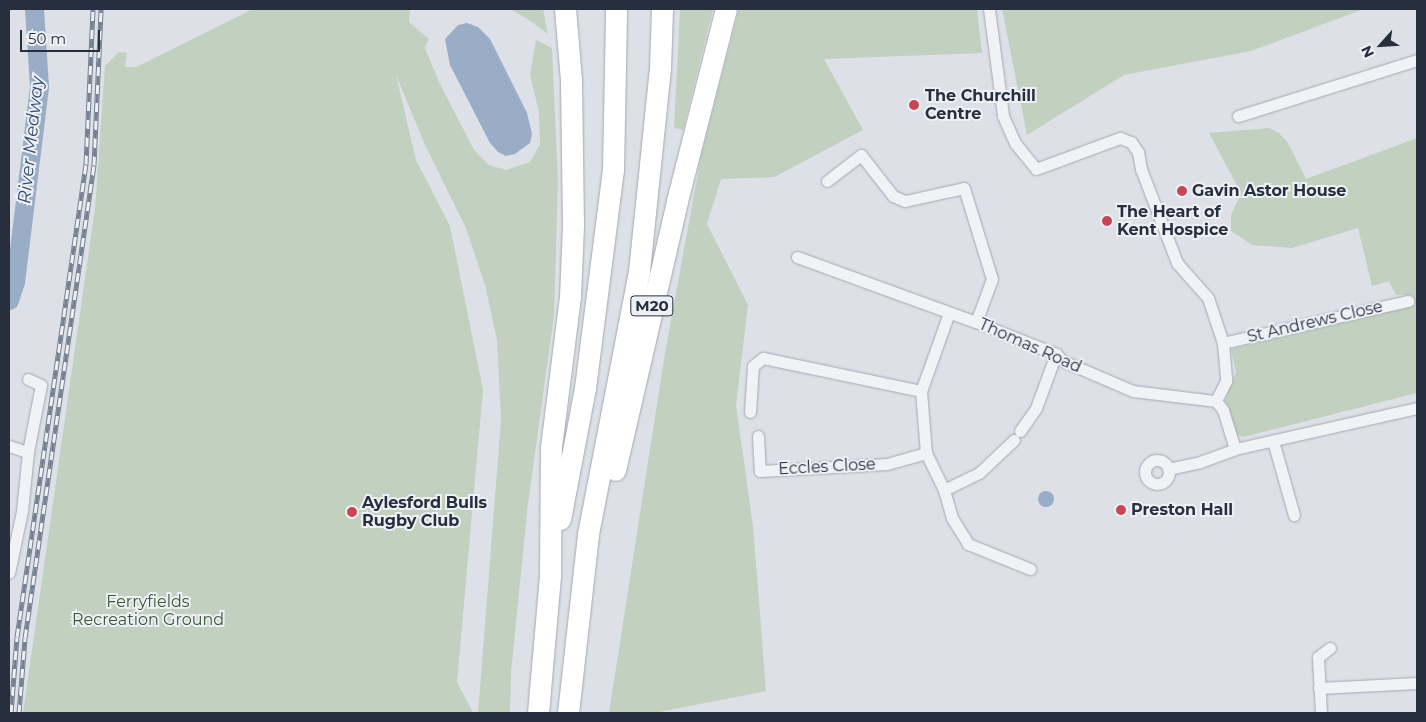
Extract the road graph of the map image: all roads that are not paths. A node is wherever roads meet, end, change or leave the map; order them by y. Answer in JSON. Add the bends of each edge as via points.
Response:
{"nodes":[{"id":1,"x":565,"y":9,"type":"edge"},
{"id":2,"x":616,"y":9,"type":"edge"},
{"id":3,"x":662,"y":9,"type":"edge"},
{"id":4,"x":726,"y":9,"type":"edge"},
{"id":5,"x":989,"y":9,"type":"edge"},
{"id":6,"x":1417,"y":60,"type":"edge"},
{"id":7,"x":1238,"y":116,"type":"dead end"},
{"id":8,"x":827,"y":181,"type":"dead end"},
{"id":9,"x":797,"y":257,"type":"dead end"},
{"id":10,"x":1408,"y":301,"type":"dead end"},
{"id":11,"x":949,"y":313,"type":"junction"},
{"id":12,"x":976,"y":322,"type":"junction"},
{"id":13,"x":1223,"y":343,"type":"junction"},
{"id":14,"x":1056,"y":354,"type":"junction"},
{"id":15,"x":28,"y":379,"type":"dead end"},
{"id":16,"x":921,"y":391,"type":"junction"},
{"id":17,"x":1216,"y":400,"type":"junction"},
{"id":18,"x":1417,"y":408,"type":"edge"},
{"id":19,"x":750,"y":412,"type":"dead end"},
{"id":20,"x":758,"y":436,"type":"dead end"},
{"id":21,"x":1273,"y":441,"type":"junction"},
{"id":22,"x":9,"y":446,"type":"edge"},
{"id":23,"x":1235,"y":449,"type":"junction"},
{"id":24,"x":28,"y":452,"type":"junction"},
{"id":25,"x":926,"y":453,"type":"junction"},
{"id":26,"x":1168,"y":469,"type":"dead end"},
{"id":27,"x":944,"y":490,"type":"junction"},
{"id":28,"x":1294,"y":515,"type":"dead end"},
{"id":29,"x":1030,"y":569,"type":"dead end"},
{"id":30,"x":9,"y":573,"type":"edge"},
{"id":31,"x":550,"y":575,"type":"junction"},
{"id":32,"x":580,"y":604,"type":"junction"},
{"id":33,"x":1330,"y":648,"type":"dead end"},
{"id":34,"x":1417,"y":683,"type":"edge"},
{"id":35,"x":1319,"y":688,"type":"junction"},
{"id":36,"x":538,"y":713,"type":"edge"},
{"id":37,"x":568,"y":713,"type":"edge"},
{"id":38,"x":1321,"y":713,"type":"edge"}],
"edges":[{"from":1,"to":31,"type":"highway","via":[[571,80],[573,225],[570,297],[551,447]]},
{"from":2,"to":31,"type":"highway","via":[[612,170],[601,270],[585,388]]},
{"from":3,"to":32,"type":"highway","number":"M20","via":[[660,69],[639,271],[588,534]]},
{"from":4,"to":32,"type":"highway","number":"M20"},
{"from":5,"to":13,"type":"street","via":[[1002,116],[1015,143],[1036,169],[1110,140],[1120,138],[1131,142],[1138,152],[1141,169],[1176,263],[1208,298]]},
{"from":6,"to":7,"type":"street"},
{"from":8,"to":12,"type":"street","via":[[861,155],[892,196],[905,201],[964,188],[992,279]]},
{"from":9,"to":11,"type":"street","name":"Thomas Road"},
{"from":10,"to":13,"type":"street","name":"St Andrews Close"},
{"from":11,"to":12,"type":"street","name":"Thomas Road"},
{"from":11,"to":16,"type":"street"},
{"from":12,"to":14,"type":"street","name":"Thomas Road"},
{"from":13,"to":17,"type":"street","via":[[1226,381]]},
{"from":14,"to":17,"type":"street","name":"Thomas Road","via":[[1063,361],[1132,391]]},
{"from":14,"to":27,"type":"street","via":[[1036,408],[1017,435],[979,473]]},
{"from":15,"to":24,"type":"street","via":[[41,384]]},
{"from":16,"to":19,"type":"street","via":[[763,358],[753,366]]},
{"from":16,"to":25,"type":"street"},
{"from":17,"to":23,"type":"street","via":[[1224,410]]},
{"from":18,"to":21,"type":"street"},
{"from":20,"to":25,"type":"street","name":"Eccles Close","via":[[760,471],[887,464]]},
{"from":21,"to":23,"type":"street"},
{"from":21,"to":28,"type":"street"},
{"from":22,"to":24,"type":"street"},
{"from":23,"to":26,"type":"street"},
{"from":24,"to":30,"type":"street","via":[[22,511]]},
{"from":25,"to":27,"type":"street"},
{"from":27,"to":29,"type":"street","via":[[952,518],[968,544]]},
{"from":31,"to":36,"type":"highway"},
{"from":32,"to":37,"type":"highway","number":"M20"},
{"from":33,"to":35,"type":"street","via":[[1318,657]]},
{"from":34,"to":35,"type":"street"},
{"from":35,"to":38,"type":"street"}]}
